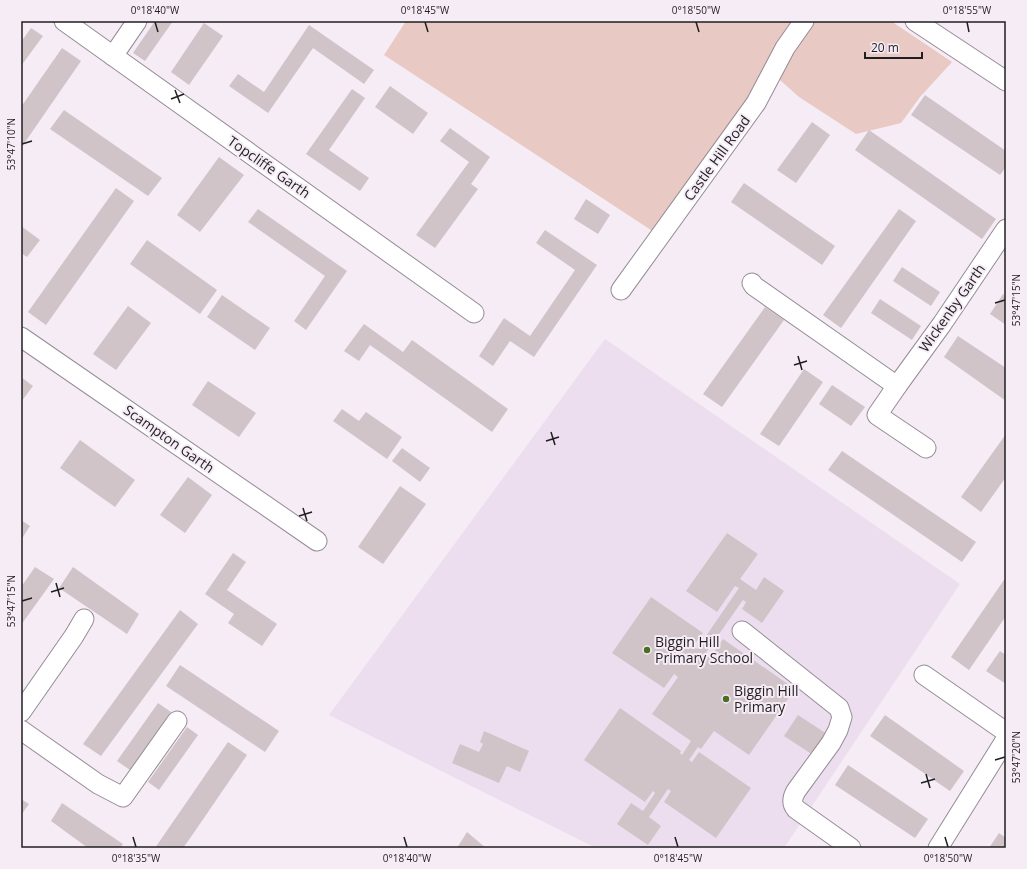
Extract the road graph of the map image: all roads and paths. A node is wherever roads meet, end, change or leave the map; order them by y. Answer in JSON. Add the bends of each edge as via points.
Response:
{"nodes":[{"id":1,"x":64,"y":21,"type":"edge"},
{"id":2,"x":137,"y":21,"type":"edge"},
{"id":3,"x":804,"y":21,"type":"edge"},
{"id":4,"x":915,"y":21,"type":"edge"},
{"id":5,"x":113,"y":56,"type":"junction"},
{"id":6,"x":1006,"y":81,"type":"edge"},
{"id":7,"x":1006,"y":229,"type":"edge"},
{"id":8,"x":752,"y":283,"type":"dead end"},
{"id":9,"x":621,"y":290,"type":"dead end"},
{"id":10,"x":474,"y":313,"type":"dead end"},
{"id":11,"x":21,"y":337,"type":"edge"},
{"id":12,"x":897,"y":386,"type":"junction"},
{"id":13,"x":926,"y":448,"type":"dead end"},
{"id":14,"x":317,"y":541,"type":"dead end"},
{"id":15,"x":84,"y":619,"type":"dead end"},
{"id":16,"x":742,"y":631,"type":"dead end"},
{"id":17,"x":924,"y":675,"type":"dead end"},
{"id":18,"x":21,"y":712,"type":"edge"},
{"id":19,"x":176,"y":721,"type":"dead end"},
{"id":20,"x":21,"y":730,"type":"edge"},
{"id":21,"x":1006,"y":732,"type":"edge"},
{"id":22,"x":1006,"y":739,"type":"edge"},
{"id":23,"x":840,"y":843,"type":"edge"},
{"id":24,"x":938,"y":848,"type":"edge"}],
"edges":[{"from":1,"to":5,"type":"street","name":"Topcliffe Garth"},
{"from":2,"to":5,"type":"street"},
{"from":3,"to":9,"type":"street","name":"Castle Hill Road","via":[[785,48],[756,103]]},
{"from":4,"to":6,"type":"street"},
{"from":5,"to":10,"type":"street","name":"Topcliffe Garth"},
{"from":7,"to":12,"type":"street","name":"Wickenby Garth"},
{"from":8,"to":12,"type":"street"},
{"from":11,"to":14,"type":"street","name":"Scampton Garth"},
{"from":12,"to":13,"type":"street","name":"Wickenby Garth","via":[[877,415]]},
{"from":15,"to":18,"type":"street"},
{"from":16,"to":23,"type":"street","via":[[824,695],[841,712],[841,722],[831,743],[792,797],[796,809]]},
{"from":17,"to":21,"type":"street"},
{"from":19,"to":20,"type":"street","via":[[123,797],[98,784]]},
{"from":22,"to":24,"type":"street"}]}
